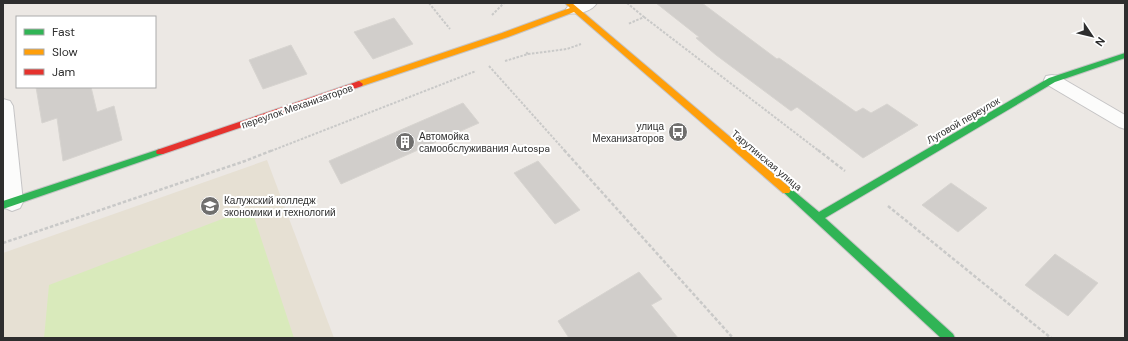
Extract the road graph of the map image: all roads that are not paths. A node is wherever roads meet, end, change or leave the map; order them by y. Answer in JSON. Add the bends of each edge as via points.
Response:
{"nodes":[{"id":1,"x":577,"y":5,"type":"edge"},
{"id":2,"x":1125,"y":55,"type":"edge"},
{"id":3,"x":1052,"y":80,"type":"junction"},
{"id":4,"x":3,"y":106,"type":"edge"},
{"id":5,"x":1125,"y":123,"type":"edge"},
{"id":6,"x":7,"y":204,"type":"edge"},
{"id":7,"x":818,"y":217,"type":"junction"},
{"id":8,"x":949,"y":338,"type":"edge"}],
"edges":[{"from":1,"to":6,"type":"street","name":"переулок Механизаторов","via":[[505,35]]},
{"from":1,"to":7,"type":"street","name":"Тарутинская улица","via":[[706,123]]},
{"from":2,"to":3,"type":"street","name":"Луговой переулок"},
{"from":3,"to":5,"type":"lane"},
{"from":3,"to":7,"type":"street","name":"Луговой переулок"},
{"from":4,"to":6,"type":"street"},
{"from":7,"to":8,"type":"street","name":"Тарутинская улица"}]}
